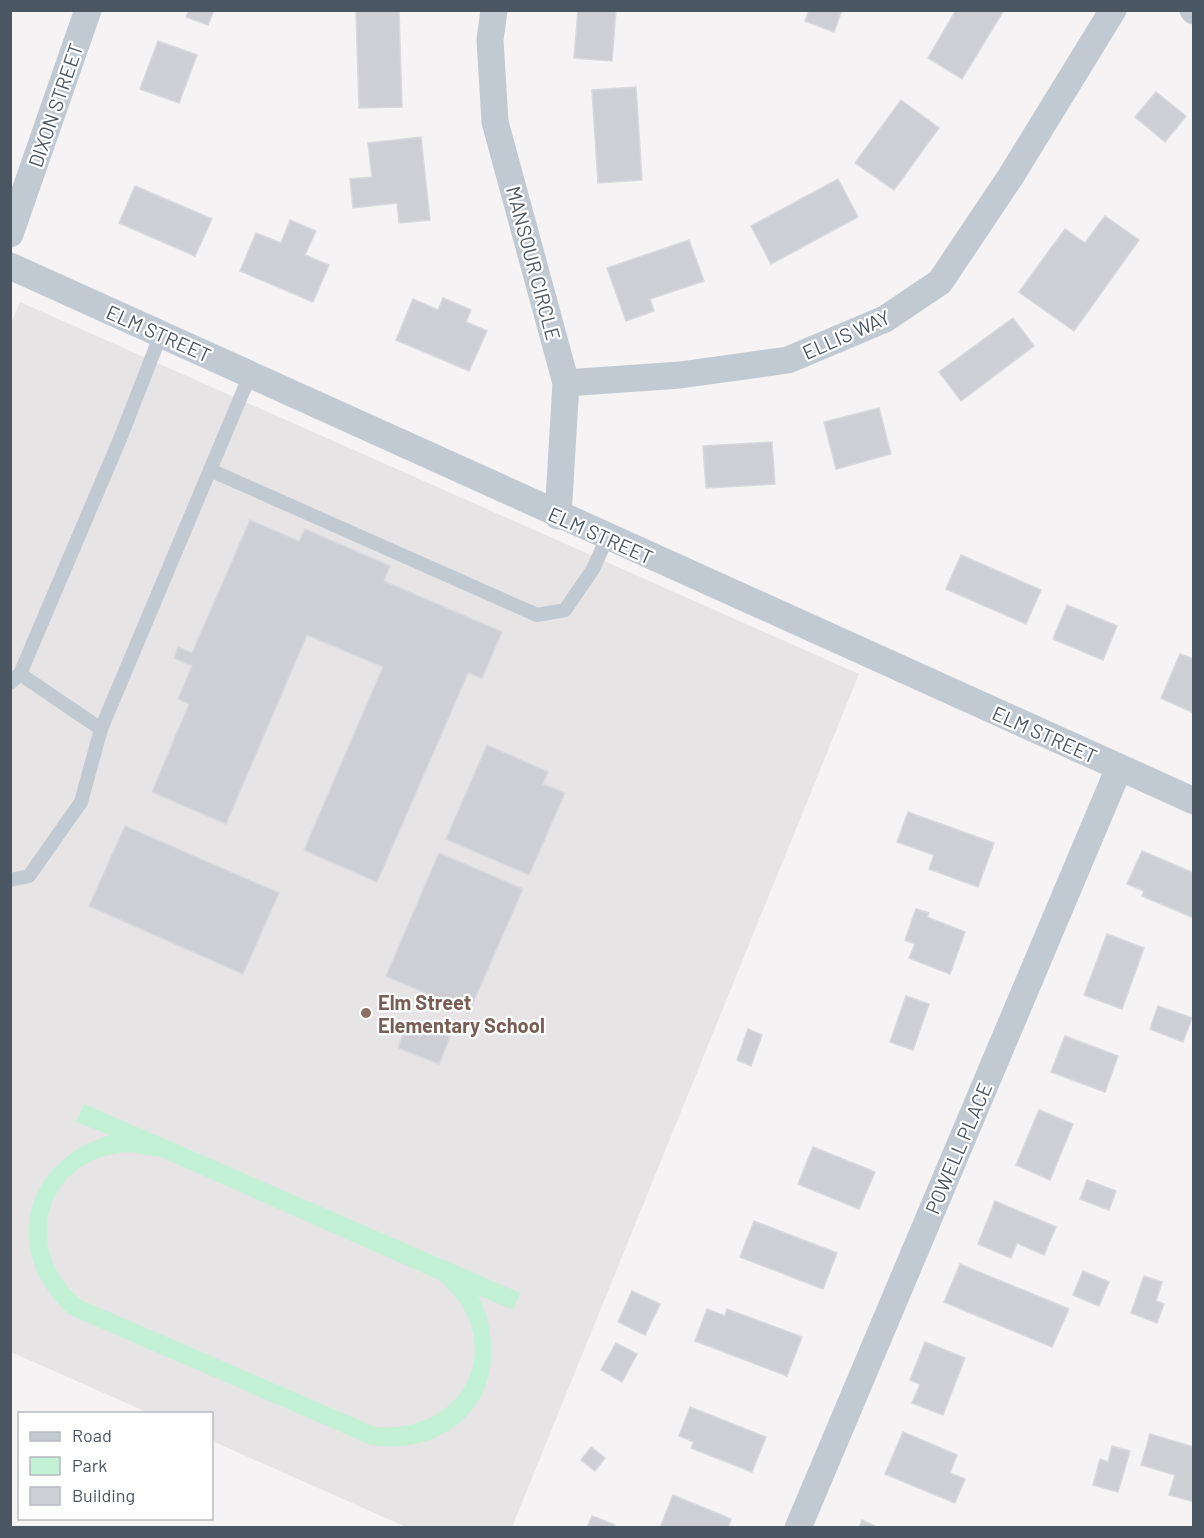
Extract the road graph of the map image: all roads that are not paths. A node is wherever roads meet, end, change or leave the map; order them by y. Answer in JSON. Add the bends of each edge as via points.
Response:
{"nodes":[{"id":1,"x":88,"y":10,"type":"edge"},
{"id":2,"x":494,"y":10,"type":"edge"},
{"id":3,"x":1113,"y":10,"type":"edge"},
{"id":4,"x":19,"y":179,"type":"edge"},
{"id":5,"x":10,"y":234,"type":"edge"},
{"id":6,"x":10,"y":266,"type":"edge"},
{"id":7,"x":161,"y":334,"type":"junction"},
{"id":8,"x":250,"y":375,"type":"junction"},
{"id":9,"x":566,"y":383,"type":"junction"},
{"id":10,"x":210,"y":470,"type":"junction"},
{"id":11,"x":558,"y":516,"type":"junction"},
{"id":12,"x":607,"y":538,"type":"junction"},
{"id":13,"x":15,"y":679,"type":"edge"},
{"id":14,"x":101,"y":729,"type":"junction"},
{"id":15,"x":1119,"y":768,"type":"junction"},
{"id":16,"x":1194,"y":801,"type":"edge"},
{"id":17,"x":10,"y":880,"type":"edge"},
{"id":18,"x":798,"y":1527,"type":"edge"}],
"edges":[{"from":1,"to":4,"type":"street","name":"DIXON STREET"},
{"from":2,"to":9,"type":"street","name":"MANSOUR CIRCLE","via":[[490,40],[495,122]]},
{"from":3,"to":9,"type":"street","name":"ELLIS WAY","via":[[1011,176],[940,282],[885,320],[788,360],[680,375]]},
{"from":4,"to":5,"type":"street","name":"DIXON STREET"},
{"from":6,"to":7,"type":"street","name":"ELM STREET"},
{"from":7,"to":8,"type":"street","name":"ELM STREET"},
{"from":7,"to":13,"type":"lane","via":[[120,439]]},
{"from":8,"to":10,"type":"lane"},
{"from":8,"to":11,"type":"street","name":"ELM STREET"},
{"from":9,"to":11,"type":"street","name":"MANSOUR CIRCLE"},
{"from":10,"to":12,"type":"lane","via":[[537,615],[565,610],[593,569]]},
{"from":10,"to":14,"type":"lane"},
{"from":11,"to":12,"type":"street","name":"ELM STREET"},
{"from":12,"to":15,"type":"street","name":"ELM STREET"},
{"from":13,"to":14,"type":"lane"},
{"from":14,"to":17,"type":"lane","via":[[81,802],[28,876]]},
{"from":15,"to":16,"type":"street","name":"ELM STREET"},
{"from":15,"to":18,"type":"street","name":"POWELL PLACE"}]}
